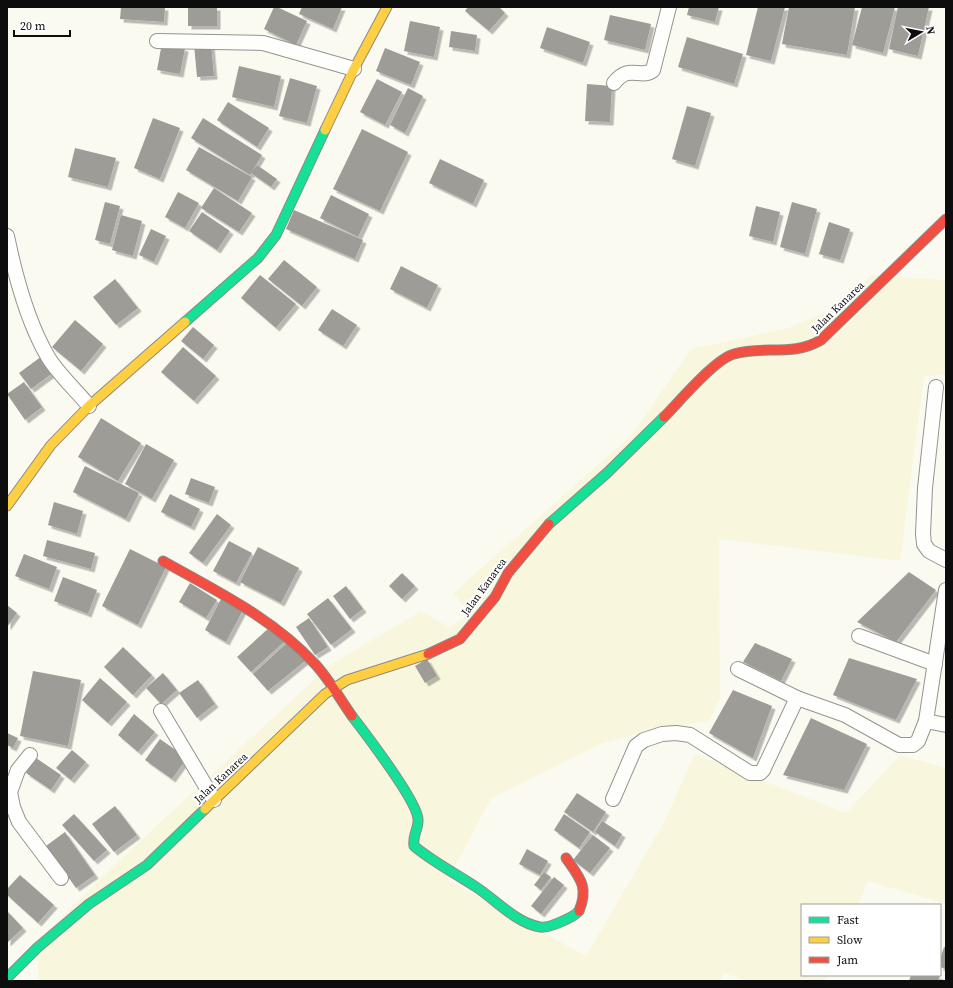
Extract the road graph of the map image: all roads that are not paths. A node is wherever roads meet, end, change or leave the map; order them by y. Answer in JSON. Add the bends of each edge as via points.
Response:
{"nodes":[{"id":1,"x":387,"y":7,"type":"edge"},
{"id":2,"x":669,"y":7,"type":"edge"},
{"id":3,"x":157,"y":41,"type":"dead end"},
{"id":4,"x":354,"y":69,"type":"junction"},
{"id":5,"x":614,"y":83,"type":"dead end"},
{"id":6,"x":946,"y":220,"type":"edge"},
{"id":7,"x":7,"y":236,"type":"edge"},
{"id":8,"x":936,"y":387,"type":"dead end"},
{"id":9,"x":90,"y":406,"type":"junction"},
{"id":10,"x":7,"y":506,"type":"edge"},
{"id":11,"x":946,"y":560,"type":"edge"},
{"id":12,"x":163,"y":561,"type":"dead end"},
{"id":13,"x":946,"y":590,"type":"edge"},
{"id":14,"x":944,"y":626,"type":"edge"},
{"id":15,"x":859,"y":636,"type":"dead end"},
{"id":16,"x":935,"y":664,"type":"junction"},
{"id":17,"x":738,"y":669,"type":"dead end"},
{"id":18,"x":334,"y":688,"type":"junction"},
{"id":19,"x":797,"y":698,"type":"junction"},
{"id":20,"x":161,"y":711,"type":"dead end"},
{"id":21,"x":926,"y":721,"type":"junction"},
{"id":22,"x":946,"y":725,"type":"edge"},
{"id":23,"x":30,"y":755,"type":"dead end"},
{"id":24,"x":9,"y":791,"type":"edge"},
{"id":25,"x":613,"y":799,"type":"dead end"},
{"id":26,"x":214,"y":800,"type":"junction"},
{"id":27,"x":566,"y":858,"type":"dead end"},
{"id":28,"x":61,"y":878,"type":"dead end"},
{"id":29,"x":7,"y":978,"type":"edge"}],
"edges":[{"from":1,"to":4,"type":"street"},
{"from":2,"to":5,"type":"street","via":[[653,70],[647,73],[626,73]]},
{"from":3,"to":4,"type":"street","via":[[263,43]]},
{"from":4,"to":9,"type":"street","via":[[276,235],[258,258]]},
{"from":6,"to":18,"type":"street","name":"Jalan Kanarea","via":[[821,342],[796,351],[754,350],[734,353],[724,358],[607,473],[546,527],[508,573],[495,597],[460,639],[435,652],[346,680]]},
{"from":7,"to":9,"type":"street","via":[[31,320],[48,358]]},
{"from":8,"to":11,"type":"street","via":[[925,488],[923,534],[924,544],[929,551]]},
{"from":9,"to":10,"type":"street","via":[[51,445]]},
{"from":12,"to":18,"type":"street","via":[[258,615],[315,664]]},
{"from":13,"to":14,"type":"street"},
{"from":14,"to":16,"type":"street"},
{"from":15,"to":16,"type":"street"},
{"from":16,"to":21,"type":"street"},
{"from":17,"to":19,"type":"street"},
{"from":18,"to":26,"type":"street","name":"Jalan Kanarea"},
{"from":18,"to":27,"type":"street","via":[[412,804],[418,820],[414,846],[425,855],[476,887],[527,924],[542,928],[578,913],[585,899],[584,885]]},
{"from":19,"to":21,"type":"street","via":[[845,715],[899,745],[913,745],[918,741]]},
{"from":19,"to":25,"type":"street","via":[[760,773],[750,772],[690,735],[666,734],[644,740],[636,746]]},
{"from":20,"to":26,"type":"street"},
{"from":21,"to":22,"type":"street"},
{"from":23,"to":24,"type":"street","via":[[18,770]]},
{"from":24,"to":28,"type":"street","via":[[18,822]]},
{"from":26,"to":29,"type":"street","name":"Jalan Kanarea","via":[[147,865],[83,909],[37,948]]}]}
